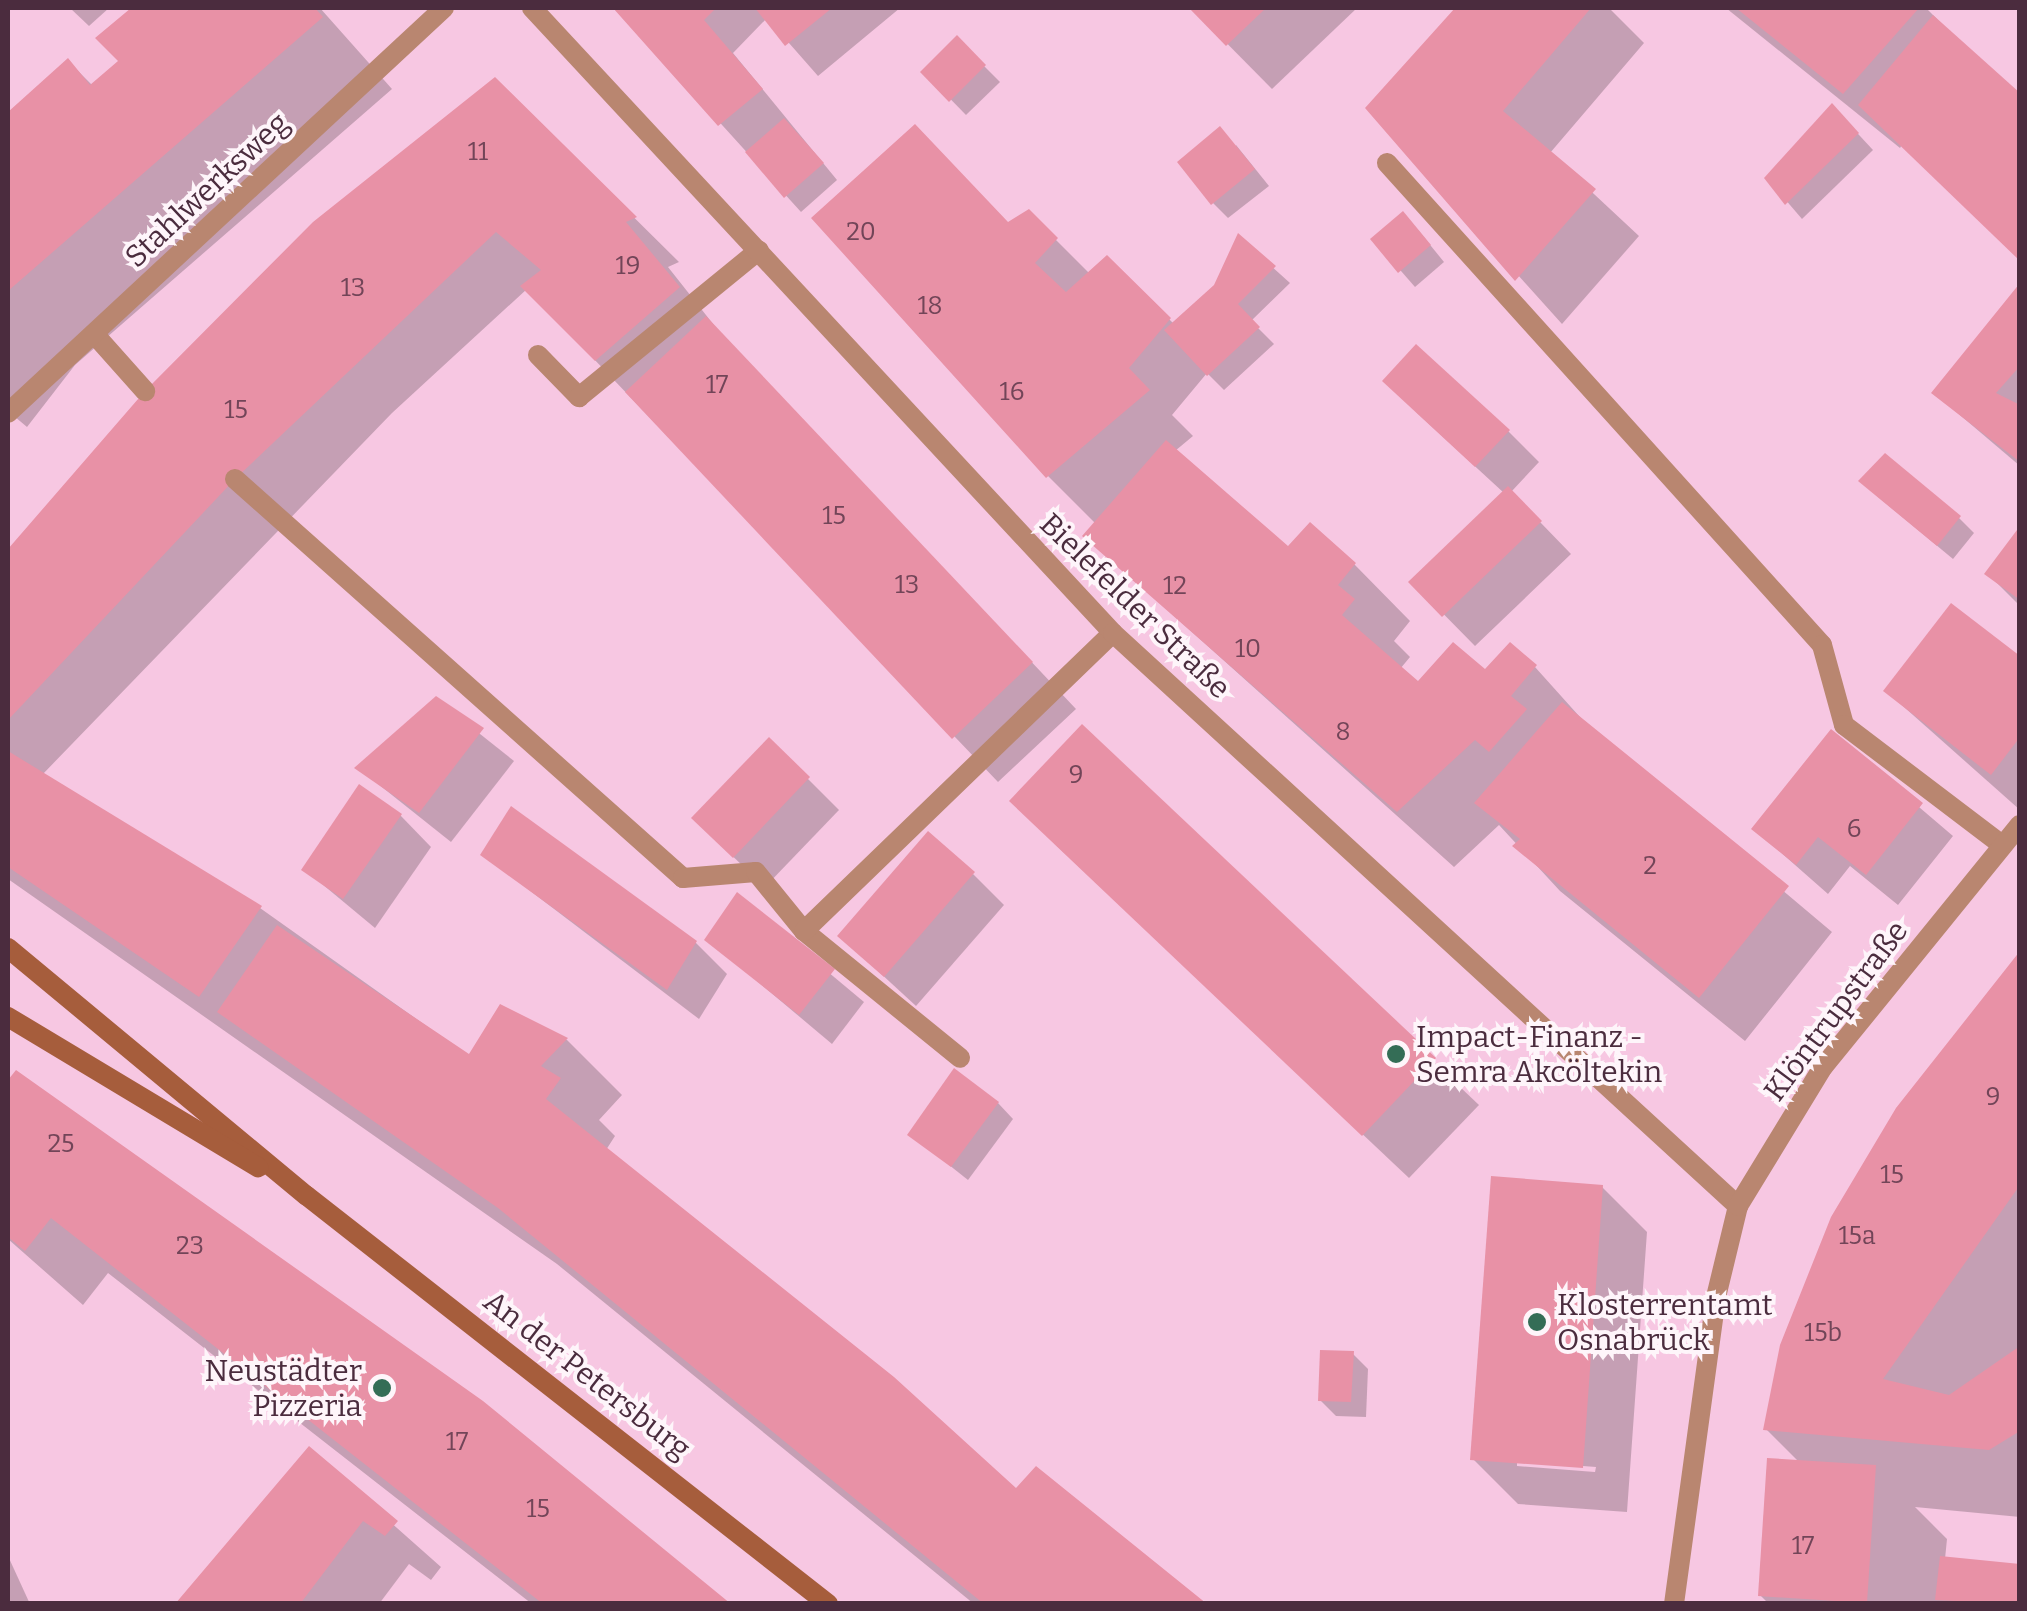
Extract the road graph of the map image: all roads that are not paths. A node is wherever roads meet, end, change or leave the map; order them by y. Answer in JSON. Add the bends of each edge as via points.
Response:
{"nodes":[{"id":1,"x":443,"y":8,"type":"edge"},
{"id":2,"x":532,"y":8,"type":"edge"},
{"id":3,"x":1387,"y":163,"type":"dead end"},
{"id":4,"x":759,"y":250,"type":"junction"},
{"id":5,"x":96,"y":336,"type":"junction"},
{"id":6,"x":538,"y":355,"type":"dead end"},
{"id":7,"x":145,"y":391,"type":"dead end"},
{"id":8,"x":8,"y":413,"type":"edge"},
{"id":9,"x":234,"y":479,"type":"dead end"},
{"id":10,"x":1114,"y":633,"type":"junction"},
{"id":11,"x":2020,"y":825,"type":"edge"},
{"id":12,"x":2002,"y":846,"type":"junction"},
{"id":13,"x":804,"y":931,"type":"junction"},
{"id":14,"x":8,"y":948,"type":"edge"},
{"id":15,"x":8,"y":1018,"type":"edge"},
{"id":16,"x":960,"y":1058,"type":"dead end"},
{"id":17,"x":307,"y":1196,"type":"junction"},
{"id":18,"x":1738,"y":1206,"type":"junction"},
{"id":19,"x":828,"y":1604,"type":"edge"},
{"id":20,"x":1674,"y":1604,"type":"edge"}],
"edges":[{"from":1,"to":5,"type":"street","name":"Stahlwerksweg"},
{"from":2,"to":4,"type":"street","name":"Bielefelder Straße"},
{"from":3,"to":12,"type":"street","via":[[1822,645],[1844,725]]},
{"from":4,"to":6,"type":"street","via":[[579,397]]},
{"from":4,"to":10,"type":"street","name":"Bielefelder Straße"},
{"from":5,"to":7,"type":"street"},
{"from":5,"to":8,"type":"street","name":"Stahlwerksweg"},
{"from":9,"to":13,"type":"street","via":[[682,878],[756,872]]},
{"from":10,"to":13,"type":"street"},
{"from":10,"to":18,"type":"street","name":"Bielefelder Straße"},
{"from":11,"to":12,"type":"street","name":"Klöntrupstraße"},
{"from":12,"to":18,"type":"street","name":"Klöntrupstraße","via":[[1823,1067]]},
{"from":13,"to":16,"type":"street"},
{"from":14,"to":17,"type":"main road","name":"An der Petersburg"},
{"from":15,"to":17,"type":"main road","name":"An der Petersburg"},
{"from":17,"to":19,"type":"main road","name":"An der Petersburg"},
{"from":18,"to":20,"type":"street","name":"Klöntrupstraße","via":[[1716,1297]]}]}
